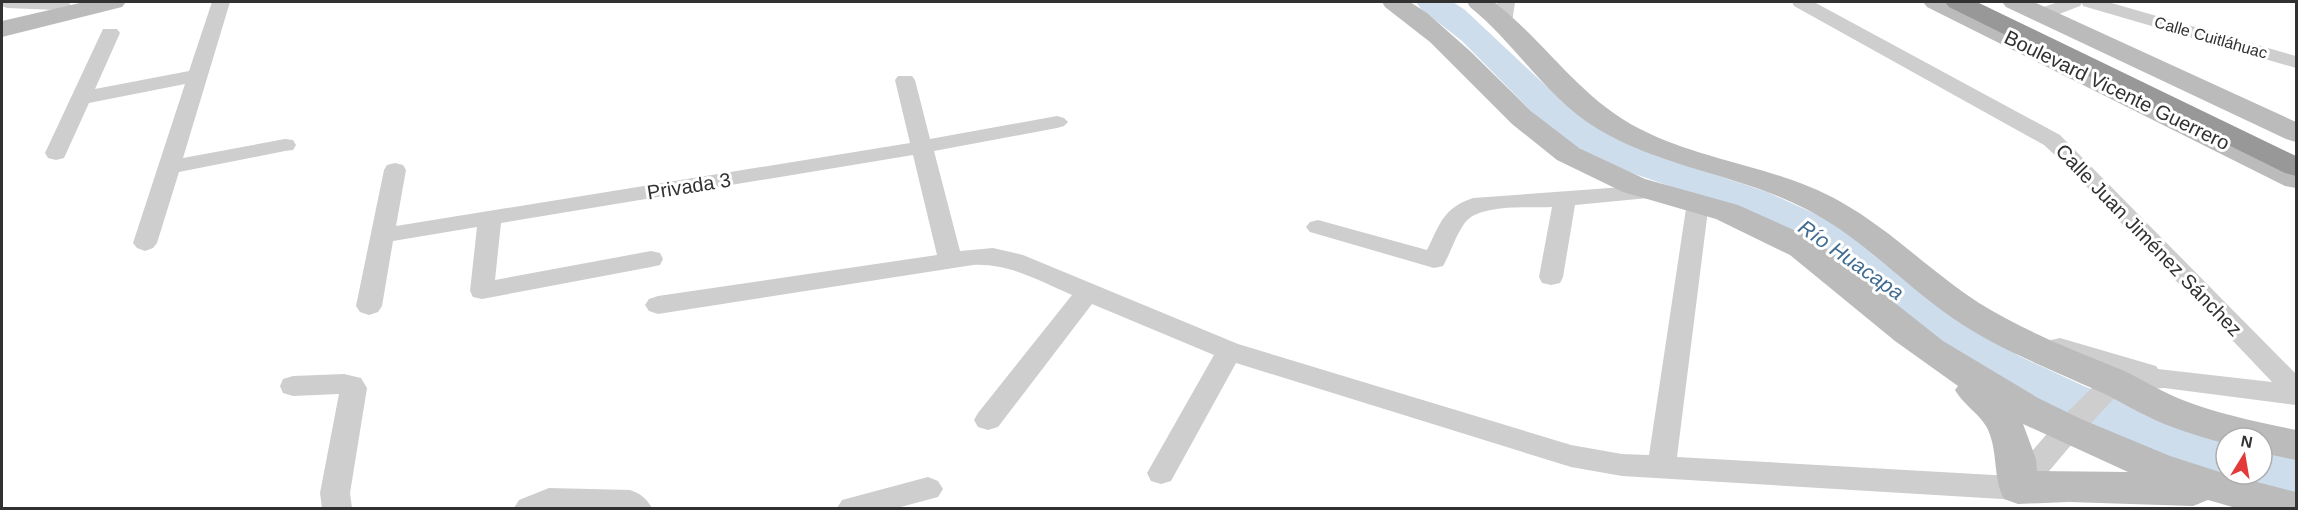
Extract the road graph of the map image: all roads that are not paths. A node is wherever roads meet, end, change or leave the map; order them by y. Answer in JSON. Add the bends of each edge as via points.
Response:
{"nodes":[{"id":1,"x":7,"y":2,"type":"edge"},
{"id":2,"x":113,"y":2,"type":"edge"},
{"id":3,"x":221,"y":2,"type":"edge"},
{"id":4,"x":1394,"y":2,"type":"edge"},
{"id":5,"x":1479,"y":2,"type":"edge"},
{"id":6,"x":1801,"y":2,"type":"edge"},
{"id":7,"x":1936,"y":2,"type":"edge"},
{"id":8,"x":1958,"y":2,"type":"edge"},
{"id":9,"x":1982,"y":2,"type":"edge"},
{"id":10,"x":2015,"y":2,"type":"edge"},
{"id":11,"x":2073,"y":2,"type":"edge"},
{"id":12,"x":2090,"y":2,"type":"edge"},
{"id":13,"x":68,"y":12,"type":"junction"},
{"id":14,"x":1505,"y":12,"type":"edge"},
{"id":15,"x":2042,"y":14,"type":"junction"},
{"id":16,"x":2,"y":29,"type":"edge"},
{"id":17,"x":110,"y":33,"type":"dead end"},
{"id":18,"x":2296,"y":62,"type":"edge"},
{"id":19,"x":198,"y":75,"type":"junction"},
{"id":20,"x":904,"y":80,"type":"dead end"},
{"id":21,"x":81,"y":98,"type":"junction"},
{"id":22,"x":1056,"y":122,"type":"dead end"},
{"id":23,"x":2296,"y":133,"type":"edge"},
{"id":24,"x":285,"y":145,"type":"dead end"},
{"id":25,"x":923,"y":147,"type":"junction"},
{"id":26,"x":56,"y":153,"type":"dead end"},
{"id":27,"x":2296,"y":153,"type":"edge"},
{"id":28,"x":169,"y":167,"type":"junction"},
{"id":29,"x":2296,"y":167,"type":"edge"},
{"id":30,"x":395,"y":170,"type":"dead end"},
{"id":31,"x":2296,"y":179,"type":"edge"},
{"id":32,"x":1652,"y":192,"type":"junction"},
{"id":33,"x":1565,"y":199,"type":"junction"},
{"id":34,"x":1698,"y":202,"type":"junction"},
{"id":35,"x":490,"y":219,"type":"junction"},
{"id":36,"x":1318,"y":227,"type":"dead end"},
{"id":37,"x":385,"y":235,"type":"junction"},
{"id":38,"x":145,"y":243,"type":"dead end"},
{"id":39,"x":651,"y":259,"type":"dead end"},
{"id":40,"x":950,"y":260,"type":"junction"},
{"id":41,"x":1551,"y":277,"type":"dead end"},
{"id":42,"x":1088,"y":292,"type":"junction"},
{"id":43,"x":658,"y":305,"type":"dead end"},
{"id":44,"x":369,"y":306,"type":"dead end"},
{"id":45,"x":1969,"y":312,"type":"junction"},
{"id":46,"x":1229,"y":351,"type":"junction"},
{"id":47,"x":1944,"y":359,"type":"junction"},
{"id":48,"x":2164,"y":378,"type":"junction"},
{"id":49,"x":293,"y":386,"type":"dead end"},
{"id":50,"x":2111,"y":386,"type":"junction"},
{"id":51,"x":2296,"y":393,"type":"edge"},
{"id":52,"x":988,"y":420,"type":"dead end"},
{"id":53,"x":2071,"y":427,"type":"junction"},
{"id":54,"x":2296,"y":445,"type":"edge"},
{"id":55,"x":1662,"y":466,"type":"junction"},
{"id":56,"x":1161,"y":473,"type":"dead end"},
{"id":57,"x":928,"y":489,"type":"dead end"},
{"id":58,"x":2017,"y":498,"type":"edge"},
{"id":59,"x":2276,"y":504,"type":"edge"},
{"id":60,"x":337,"y":508,"type":"edge"},
{"id":61,"x":529,"y":508,"type":"edge"},
{"id":62,"x":637,"y":508,"type":"edge"},
{"id":63,"x":852,"y":508,"type":"edge"}],
"edges":[{"from":1,"to":13,"type":"street","via":[[61,5]]},
{"from":2,"to":13,"type":"main road"},
{"from":3,"to":19,"type":"street"},
{"from":4,"to":32,"type":"main road","via":[[1449,46],[1541,135],[1570,155]]},
{"from":5,"to":14,"type":"main road"},
{"from":6,"to":51,"type":"street","name":"Calle Juan Jiménez Sánchez","via":[[2052,140]]},
{"from":7,"to":31,"type":"main road","name":"Boulevard Vicente Guerrero"},
{"from":8,"to":29,"type":"highway","name":"Boulevard Vicente Guerrero"},
{"from":9,"to":27,"type":"highway","name":"Boulevard Vicente Guerrero"},
{"from":10,"to":15,"type":"main road","name":"Boulevard Vicente Guerrero"},
{"from":11,"to":15,"type":"street"},
{"from":12,"to":18,"type":"street","name":"Calle Cuitláhuac"},
{"from":13,"to":16,"type":"main road"},
{"from":14,"to":45,"type":"main road","via":[[1580,104],[1606,123],[1672,151],[1799,192],[1828,207]]},
{"from":15,"to":23,"type":"main road","name":"Boulevard Vicente Guerrero"},
{"from":17,"to":21,"type":"street"},
{"from":19,"to":21,"type":"street"},
{"from":19,"to":28,"type":"street"},
{"from":20,"to":25,"type":"street"},
{"from":21,"to":26,"type":"street"},
{"from":22,"to":25,"type":"street","name":"Privada 3"},
{"from":24,"to":28,"type":"street"},
{"from":25,"to":35,"type":"street","name":"Privada 3"},
{"from":25,"to":40,"type":"street"},
{"from":28,"to":38,"type":"street"},
{"from":30,"to":37,"type":"street"},
{"from":32,"to":33,"type":"street"},
{"from":32,"to":34,"type":"main road"},
{"from":33,"to":36,"type":"street","via":[[1480,203],[1464,209],[1454,220],[1434,260]]},
{"from":33,"to":41,"type":"street"},
{"from":34,"to":47,"type":"main road","via":[[1741,217],[1804,249]]},
{"from":34,"to":55,"type":"street"},
{"from":35,"to":37,"type":"street","name":"Privada 3"},
{"from":35,"to":39,"type":"street","via":[[482,291]]},
{"from":37,"to":44,"type":"street"},
{"from":40,"to":42,"type":"street","via":[[1003,258]]},
{"from":40,"to":43,"type":"street"},
{"from":42,"to":46,"type":"street"},
{"from":42,"to":52,"type":"street"},
{"from":45,"to":48,"type":"street","via":[[2049,343]]},
{"from":45,"to":50,"type":"main road"},
{"from":46,"to":55,"type":"street","via":[[1571,456],[1622,465]]},
{"from":46,"to":56,"type":"street"},
{"from":47,"to":53,"type":"main road"},
{"from":47,"to":58,"type":"main road","via":[[2003,420],[2016,459]]},
{"from":48,"to":50,"type":"street"},
{"from":48,"to":51,"type":"street"},
{"from":49,"to":60,"type":"street","via":[[344,384],[354,388],[335,493]]},
{"from":50,"to":53,"type":"street"},
{"from":50,"to":54,"type":"main road","via":[[2234,432]]},
{"from":53,"to":58,"type":"street"},
{"from":53,"to":59,"type":"main road","via":[[2139,461]]},
{"from":55,"to":58,"type":"street"},
{"from":57,"to":63,"type":"street"},
{"from":58,"to":59,"type":"main road","via":[[2068,486],[2200,490]]},
{"from":61,"to":62,"type":"street","via":[[549,500],[630,502]]}]}
